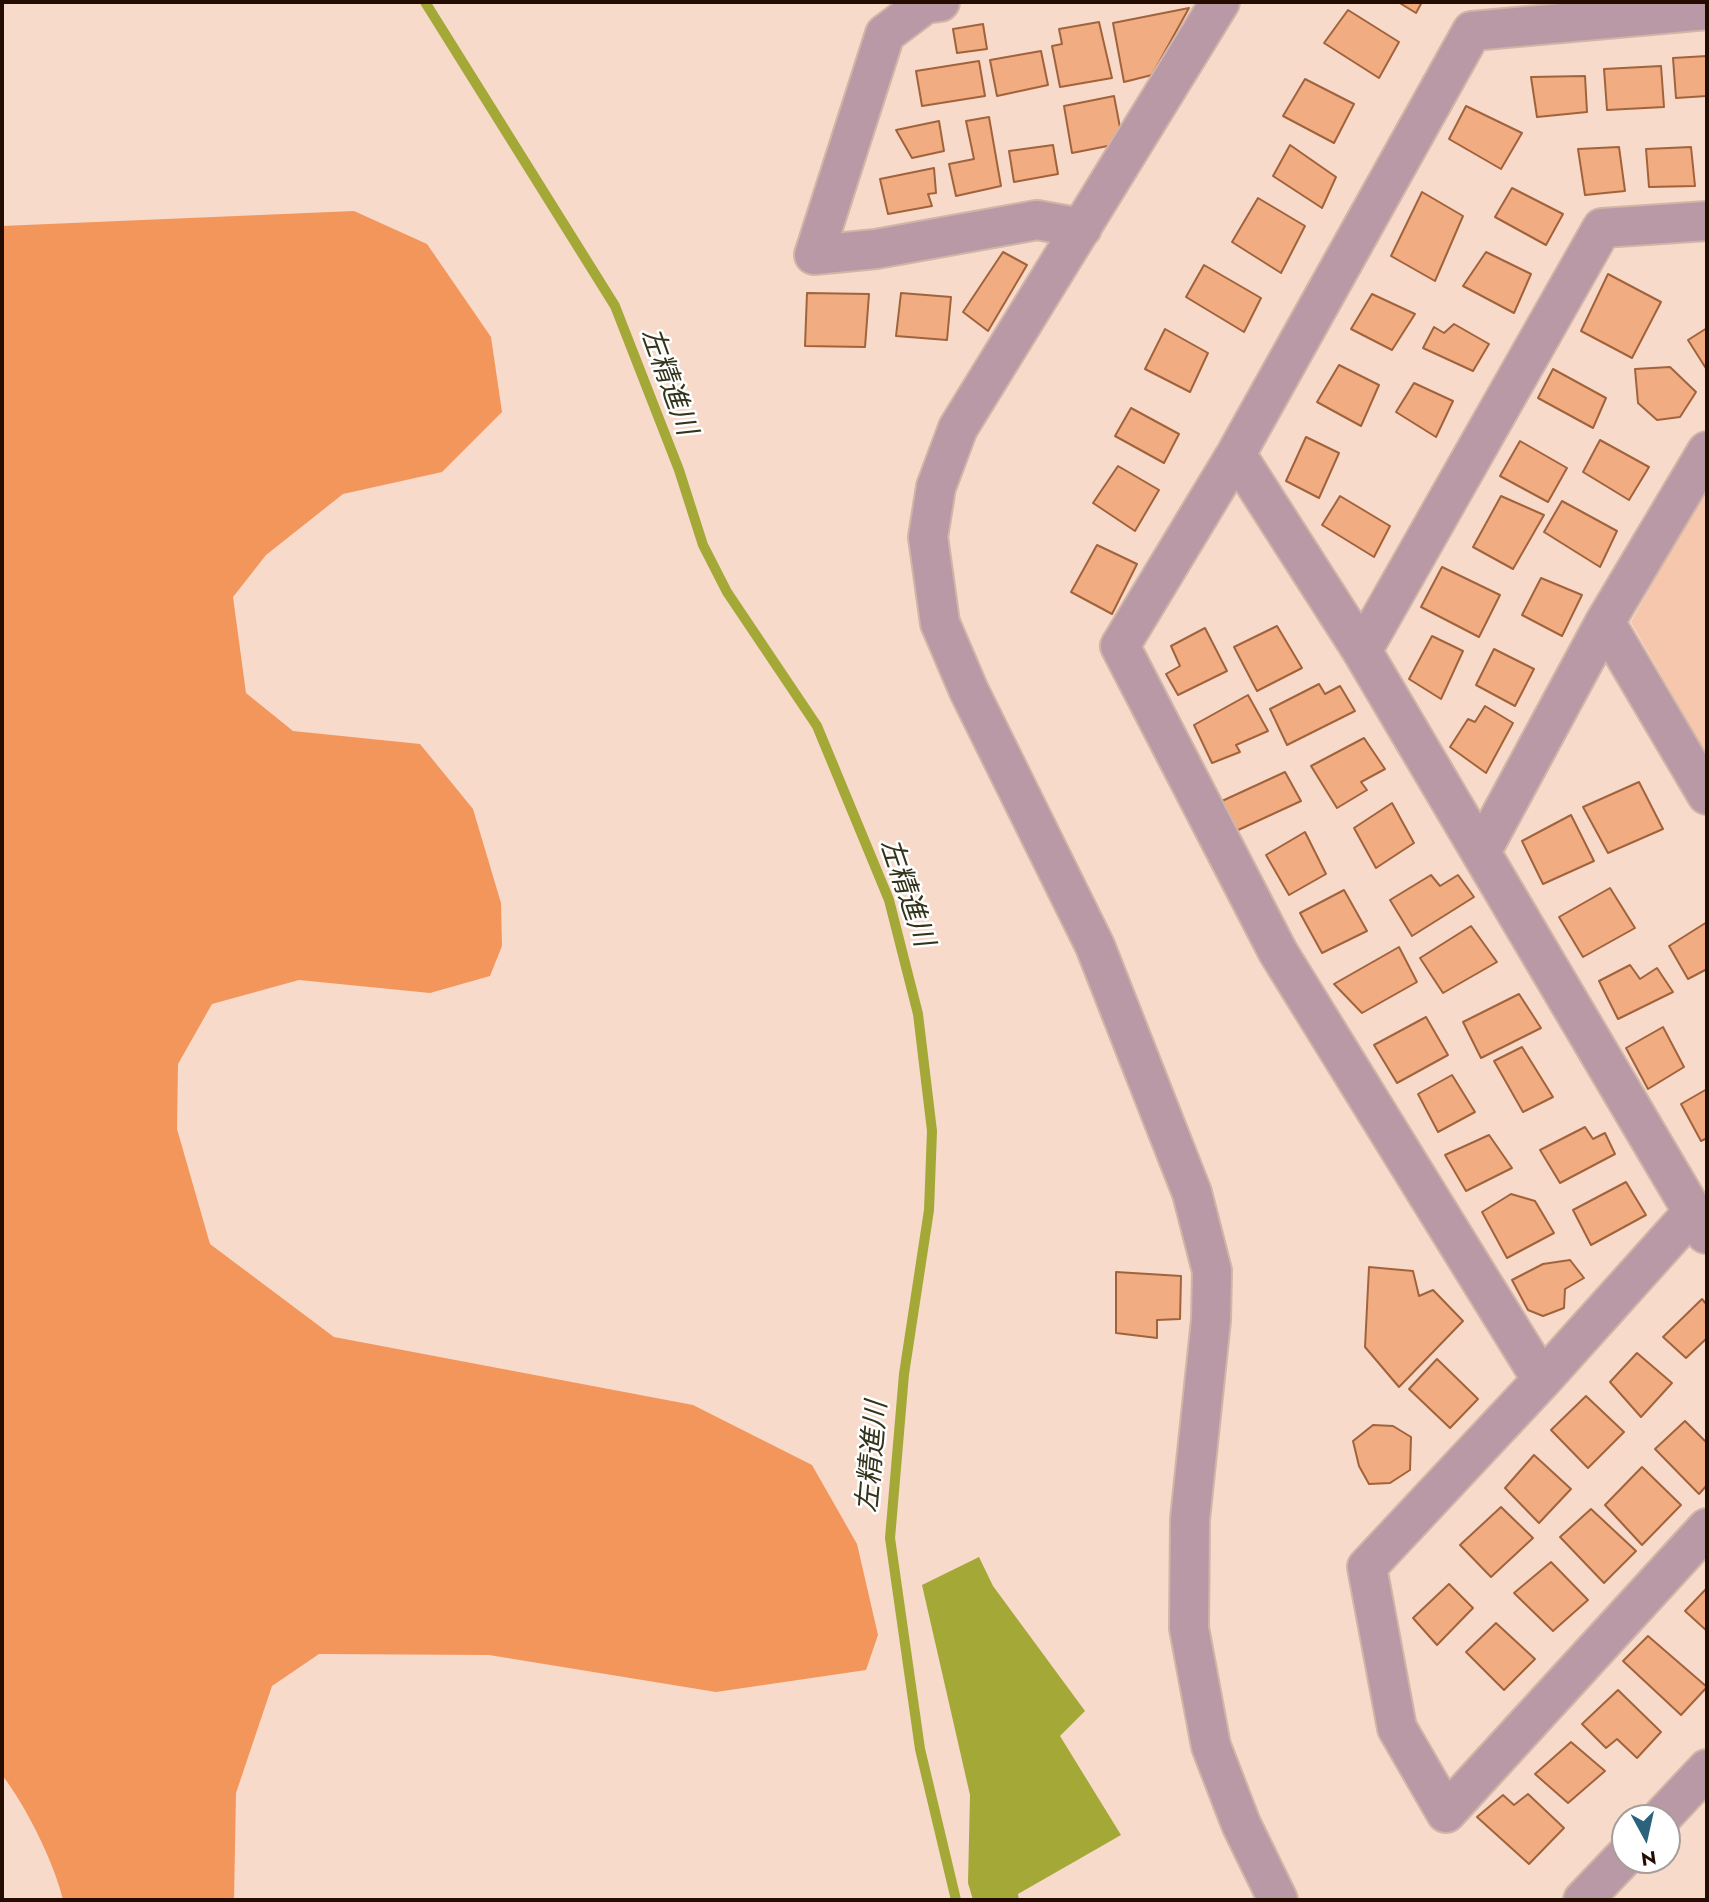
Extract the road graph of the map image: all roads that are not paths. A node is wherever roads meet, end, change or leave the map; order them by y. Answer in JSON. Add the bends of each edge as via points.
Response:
{"nodes":[{"id":1,"x":940,"y":2,"type":"edge"},
{"id":2,"x":1220,"y":2,"type":"edge"},
{"id":3,"x":1707,"y":10,"type":"edge"},
{"id":4,"x":1707,"y":221,"type":"edge"},
{"id":5,"x":1082,"y":228,"type":"junction"},
{"id":6,"x":1707,"y":451,"type":"edge"},
{"id":7,"x":1236,"y":454,"type":"junction"},
{"id":8,"x":1605,"y":622,"type":"junction"},
{"id":9,"x":1362,"y":651,"type":"junction"},
{"id":10,"x":1707,"y":795,"type":"edge"},
{"id":11,"x":1481,"y":852,"type":"junction"},
{"id":12,"x":1700,"y":1224,"type":"edge"},
{"id":13,"x":1542,"y":1380,"type":"junction"},
{"id":14,"x":1707,"y":1528,"type":"edge"},
{"id":15,"x":1707,"y":1769,"type":"edge"},
{"id":16,"x":1674,"y":1804,"type":"edge"},
{"id":17,"x":1611,"y":1871,"type":"edge"},
{"id":18,"x":1278,"y":1900,"type":"edge"},
{"id":19,"x":1583,"y":1900,"type":"edge"}],
"edges":[{"from":1,"to":5,"type":"street","via":[[925,4],[885,34],[814,255],[876,249],[1037,220]]},
{"from":2,"to":5,"type":"street"},
{"from":3,"to":7,"type":"street","via":[[1472,31]]},
{"from":4,"to":9,"type":"street","via":[[1602,228]]},
{"from":5,"to":18,"type":"street","via":[[958,428],[936,487],[928,537],[933,584],[940,623],[1095,947],[1192,1193],[1212,1271],[1190,1519],[1189,1628],[1211,1746],[1241,1824]]},
{"from":6,"to":8,"type":"street"},
{"from":7,"to":9,"type":"street"},
{"from":7,"to":13,"type":"street","via":[[1120,646],[1278,952]]},
{"from":8,"to":10,"type":"street"},
{"from":8,"to":11,"type":"street"},
{"from":9,"to":11,"type":"street"},
{"from":11,"to":12,"type":"street"},
{"from":12,"to":13,"type":"street"},
{"from":13,"to":14,"type":"street","via":[[1367,1567],[1397,1728],[1446,1813]]},
{"from":15,"to":16,"type":"street"},
{"from":17,"to":19,"type":"street"}]}
